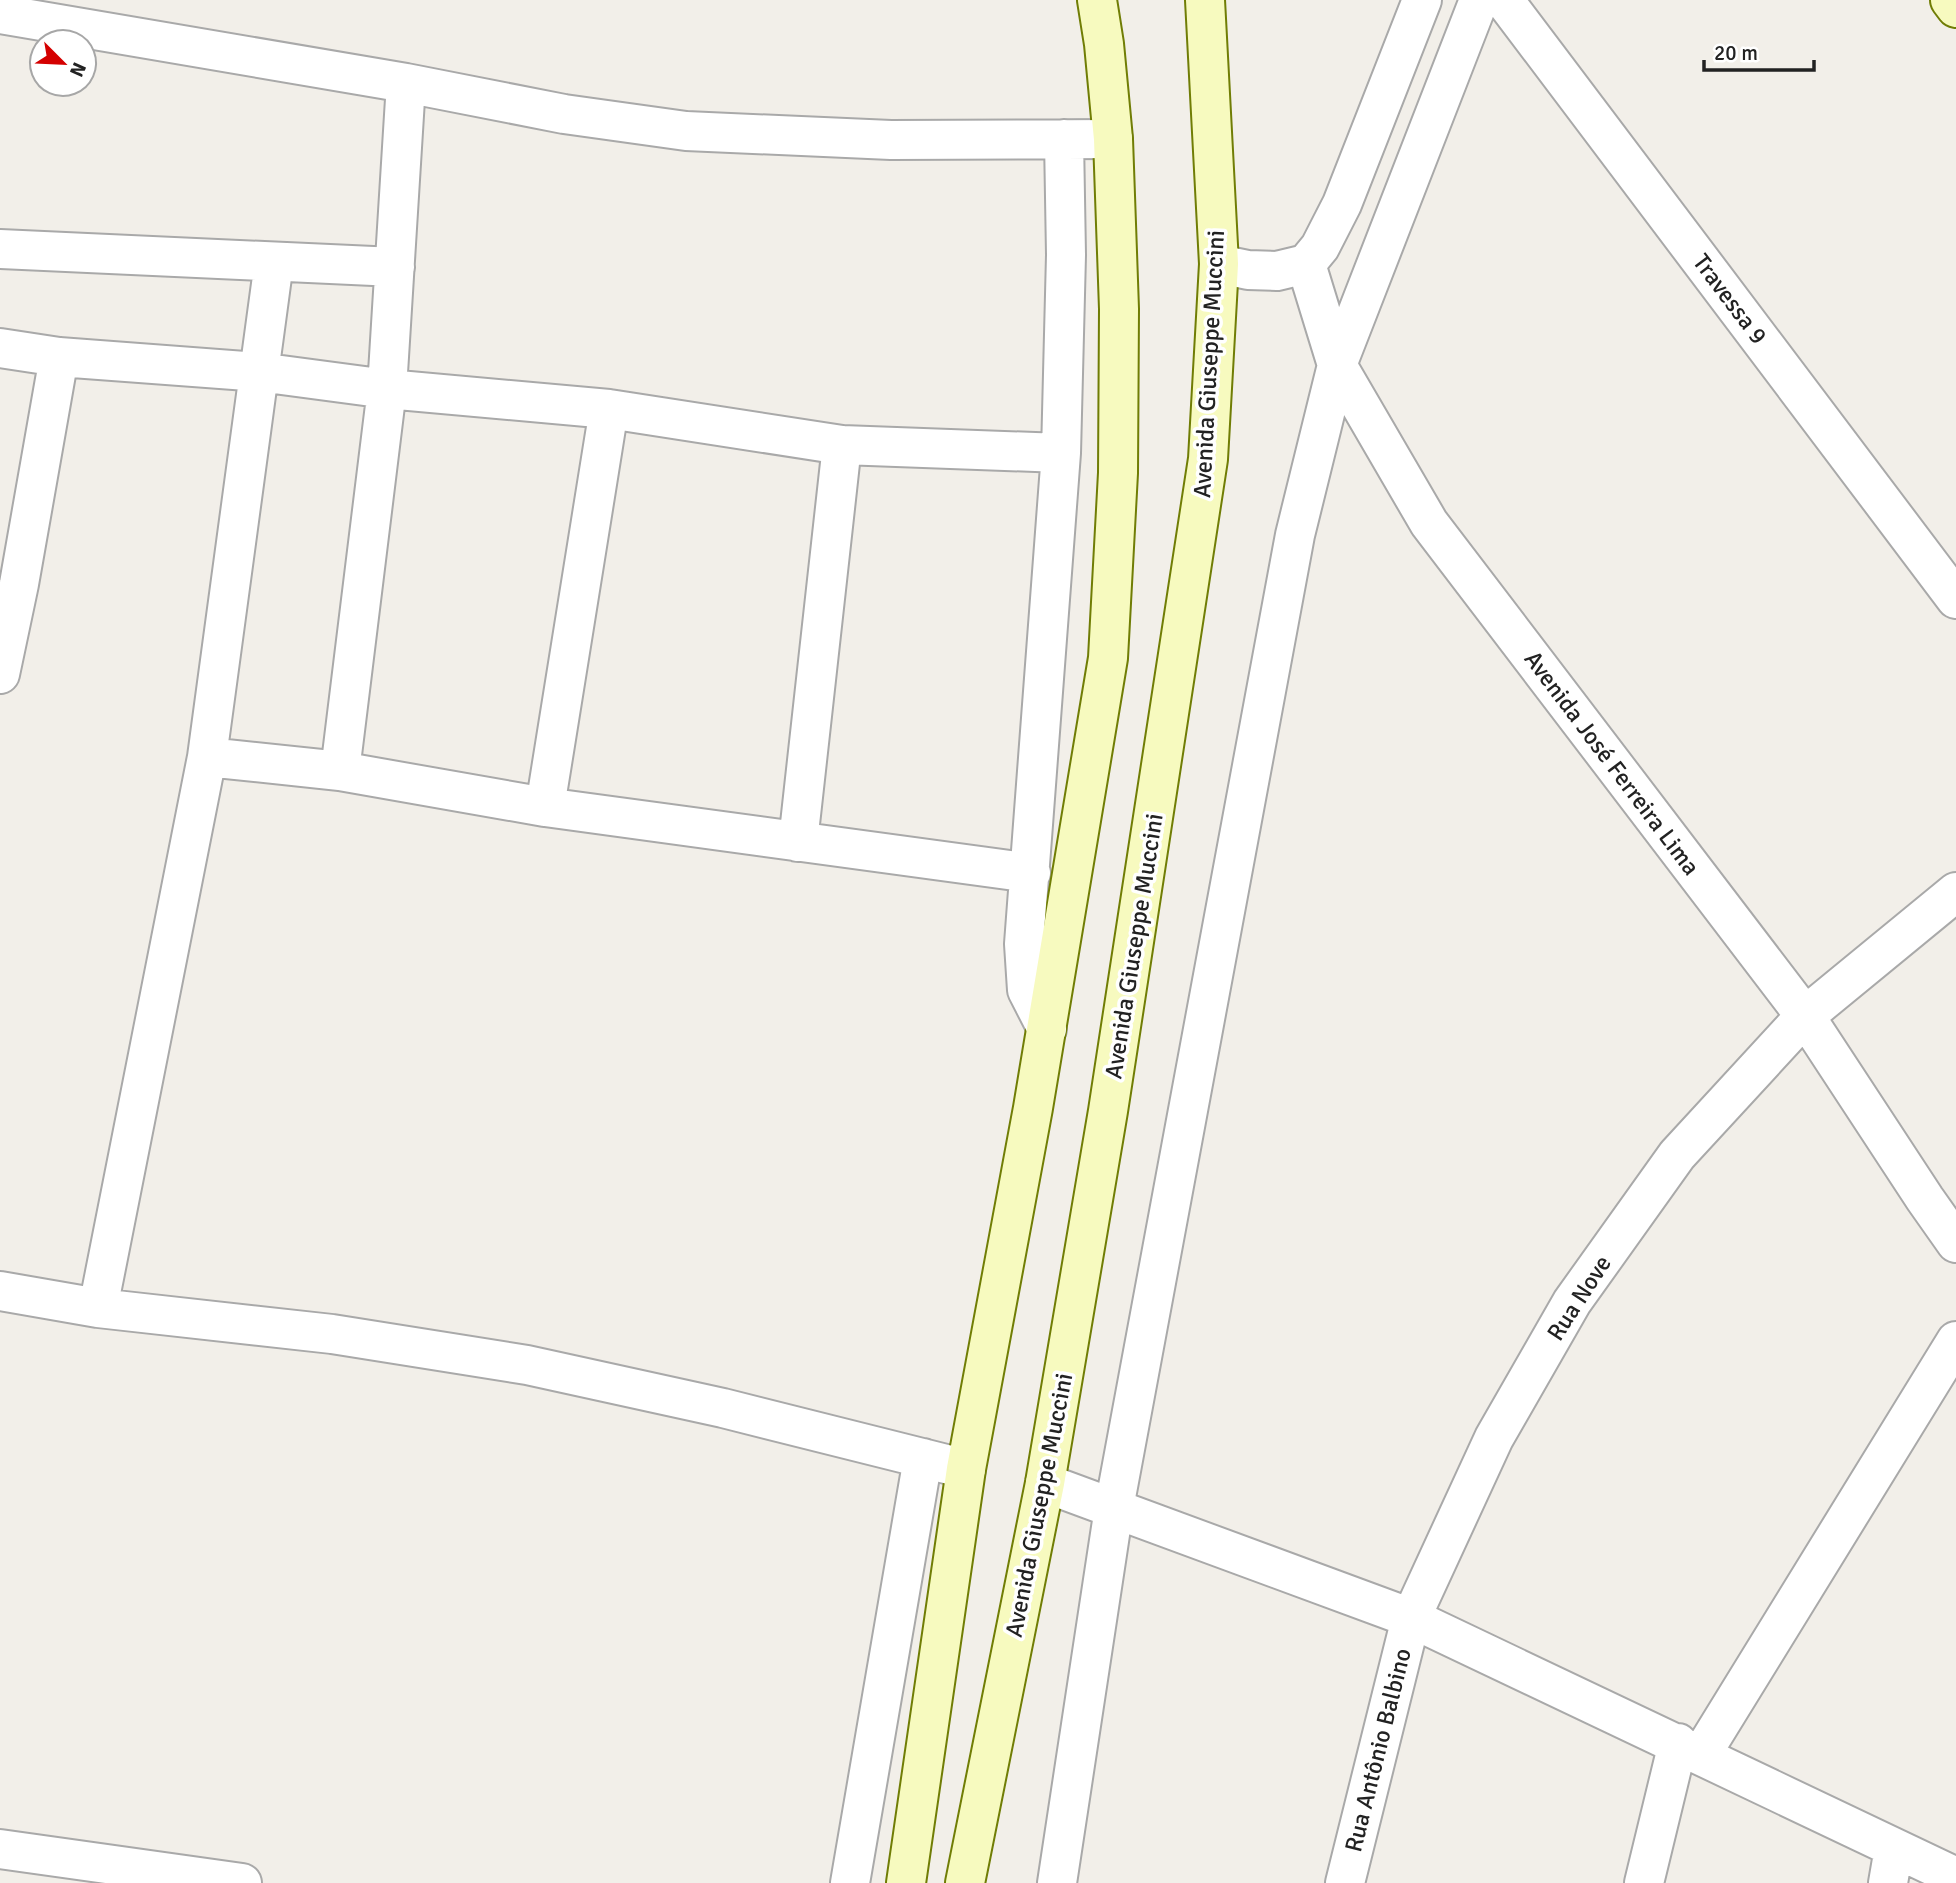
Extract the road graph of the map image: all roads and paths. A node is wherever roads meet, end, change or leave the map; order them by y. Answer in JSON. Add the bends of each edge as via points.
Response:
{"nodes":[{"id":1,"x":1097,"y":0,"type":"edge"},
{"id":2,"x":1205,"y":0,"type":"edge"},
{"id":3,"x":1422,"y":0,"type":"edge"},
{"id":4,"x":1479,"y":0,"type":"edge"},
{"id":5,"x":1504,"y":0,"type":"edge"},
{"id":6,"x":1950,"y":0,"type":"edge"},
{"id":7,"x":1956,"y":8,"type":"edge"},
{"id":8,"x":0,"y":13,"type":"edge"},
{"id":9,"x":406,"y":83,"type":"junction"},
{"id":10,"x":1064,"y":139,"type":"junction"},
{"id":11,"x":1112,"y":139,"type":"junction"},
{"id":12,"x":0,"y":249,"type":"edge"},
{"id":13,"x":274,"y":262,"type":"junction"},
{"id":14,"x":1219,"y":264,"type":"junction"},
{"id":15,"x":1306,"y":264,"type":"junction"},
{"id":16,"x":395,"y":267,"type":"junction"},
{"id":17,"x":0,"y":348,"type":"edge"},
{"id":18,"x":59,"y":357,"type":"junction"},
{"id":19,"x":1337,"y":365,"type":"junction"},
{"id":20,"x":260,"y":372,"type":"junction"},
{"id":21,"x":387,"y":389,"type":"junction"},
{"id":22,"x":609,"y":410,"type":"junction"},
{"id":23,"x":842,"y":445,"type":"junction"},
{"id":24,"x":1061,"y":453,"type":"junction"},
{"id":25,"x":1956,"y":599,"type":"edge"},
{"id":26,"x":0,"y":674,"type":"edge"},
{"id":27,"x":207,"y":757,"type":"junction"},
{"id":28,"x":340,"y":771,"type":"junction"},
{"id":29,"x":545,"y":807,"type":"junction"},
{"id":30,"x":798,"y":842,"type":"junction"},
{"id":31,"x":1031,"y":873,"type":"junction"},
{"id":32,"x":1956,"y":892,"type":"edge"},
{"id":33,"x":1805,"y":1016,"type":"junction"},
{"id":34,"x":1047,"y":1028,"type":"junction"},
{"id":35,"x":1956,"y":1243,"type":"edge"},
{"id":36,"x":0,"y":1292,"type":"edge"},
{"id":37,"x":98,"y":1308,"type":"junction"},
{"id":38,"x":1956,"y":1340,"type":"edge"},
{"id":39,"x":923,"y":1458,"type":"junction"},
{"id":40,"x":966,"y":1469,"type":"junction"},
{"id":41,"x":1045,"y":1483,"type":"junction"},
{"id":42,"x":1114,"y":1508,"type":"junction"},
{"id":43,"x":1412,"y":1618,"type":"junction"},
{"id":44,"x":1689,"y":1749,"type":"junction"},
{"id":45,"x":0,"y":1849,"type":"edge"},
{"id":46,"x":1891,"y":1865,"type":"edge"},
{"id":47,"x":1956,"y":1877,"type":"edge"},
{"id":48,"x":242,"y":1883,"type":"edge"},
{"id":49,"x":850,"y":1883,"type":"edge"},
{"id":50,"x":906,"y":1883,"type":"edge"},
{"id":51,"x":965,"y":1883,"type":"edge"},
{"id":52,"x":1057,"y":1883,"type":"edge"},
{"id":53,"x":1345,"y":1883,"type":"edge"},
{"id":54,"x":1644,"y":1883,"type":"edge"}],
"edges":[{"from":1,"to":11,"type":"main road"},
{"from":2,"to":14,"type":"main road","name":"Avenida Giuseppe Muccini"},
{"from":3,"to":15,"type":"street","via":[[1342,204]]},
{"from":4,"to":19,"type":"street"},
{"from":5,"to":25,"type":"street","name":"Travessa 9"},
{"from":6,"to":7,"type":"main road"},
{"from":8,"to":9,"type":"street"},
{"from":9,"to":10,"type":"street","via":[[564,114],[686,131],[891,140]]},
{"from":9,"to":16,"type":"street"},
{"from":10,"to":11,"type":"street"},
{"from":10,"to":24,"type":"street"},
{"from":11,"to":34,"type":"main road","via":[[1119,309],[1118,473],[1108,658]]},
{"from":12,"to":13,"type":"street"},
{"from":13,"to":16,"type":"street"},
{"from":13,"to":20,"type":"street"},
{"from":14,"to":15,"type":"street","via":[[1278,271]]},
{"from":14,"to":41,"type":"main road","name":"Avenida Giuseppe Muccini","via":[[1208,459],[1108,1111]]},
{"from":15,"to":19,"type":"street","name":"Avenida José Ferreira Lima"},
{"from":16,"to":21,"type":"street"},
{"from":17,"to":18,"type":"street"},
{"from":18,"to":20,"type":"street"},
{"from":18,"to":26,"type":"street"},
{"from":19,"to":33,"type":"street","name":"Avenida José Ferreira Lima","via":[[1429,523]]},
{"from":19,"to":42,"type":"street","via":[[1295,535]]},
{"from":20,"to":21,"type":"street"},
{"from":20,"to":27,"type":"street"},
{"from":21,"to":22,"type":"street"},
{"from":21,"to":28,"type":"street"},
{"from":22,"to":23,"type":"street"},
{"from":22,"to":29,"type":"street"},
{"from":23,"to":24,"type":"street"},
{"from":23,"to":30,"type":"street"},
{"from":24,"to":31,"type":"street"},
{"from":27,"to":28,"type":"street"},
{"from":27,"to":37,"type":"street"},
{"from":28,"to":29,"type":"street"},
{"from":29,"to":30,"type":"street"},
{"from":30,"to":31,"type":"street"},
{"from":31,"to":34,"type":"street","via":[[1024,944],[1027,990]]},
{"from":32,"to":33,"type":"street","name":"Rua Nove"},
{"from":33,"to":35,"type":"street","name":"Avenida José Ferreira Lima"},
{"from":33,"to":43,"type":"street","name":"Rua Nove","via":[[1677,1155],[1572,1302],[1494,1438]]},
{"from":34,"to":40,"type":"main road"},
{"from":36,"to":37,"type":"street"},
{"from":37,"to":39,"type":"street","via":[[332,1334],[527,1365]]},
{"from":38,"to":44,"type":"street"},
{"from":39,"to":40,"type":"street"},
{"from":39,"to":49,"type":"street"},
{"from":40,"to":50,"type":"main road"},
{"from":41,"to":42,"type":"street"},
{"from":41,"to":51,"type":"main road","name":"Avenida Giuseppe Muccini"},
{"from":42,"to":43,"type":"street"},
{"from":42,"to":52,"type":"street"},
{"from":43,"to":44,"type":"street"},
{"from":43,"to":53,"type":"street","name":"Rua Antônio Balbino"},
{"from":44,"to":46,"type":"street"},
{"from":44,"to":54,"type":"street"},
{"from":45,"to":48,"type":"street"},
{"from":46,"to":47,"type":"street"}]}
